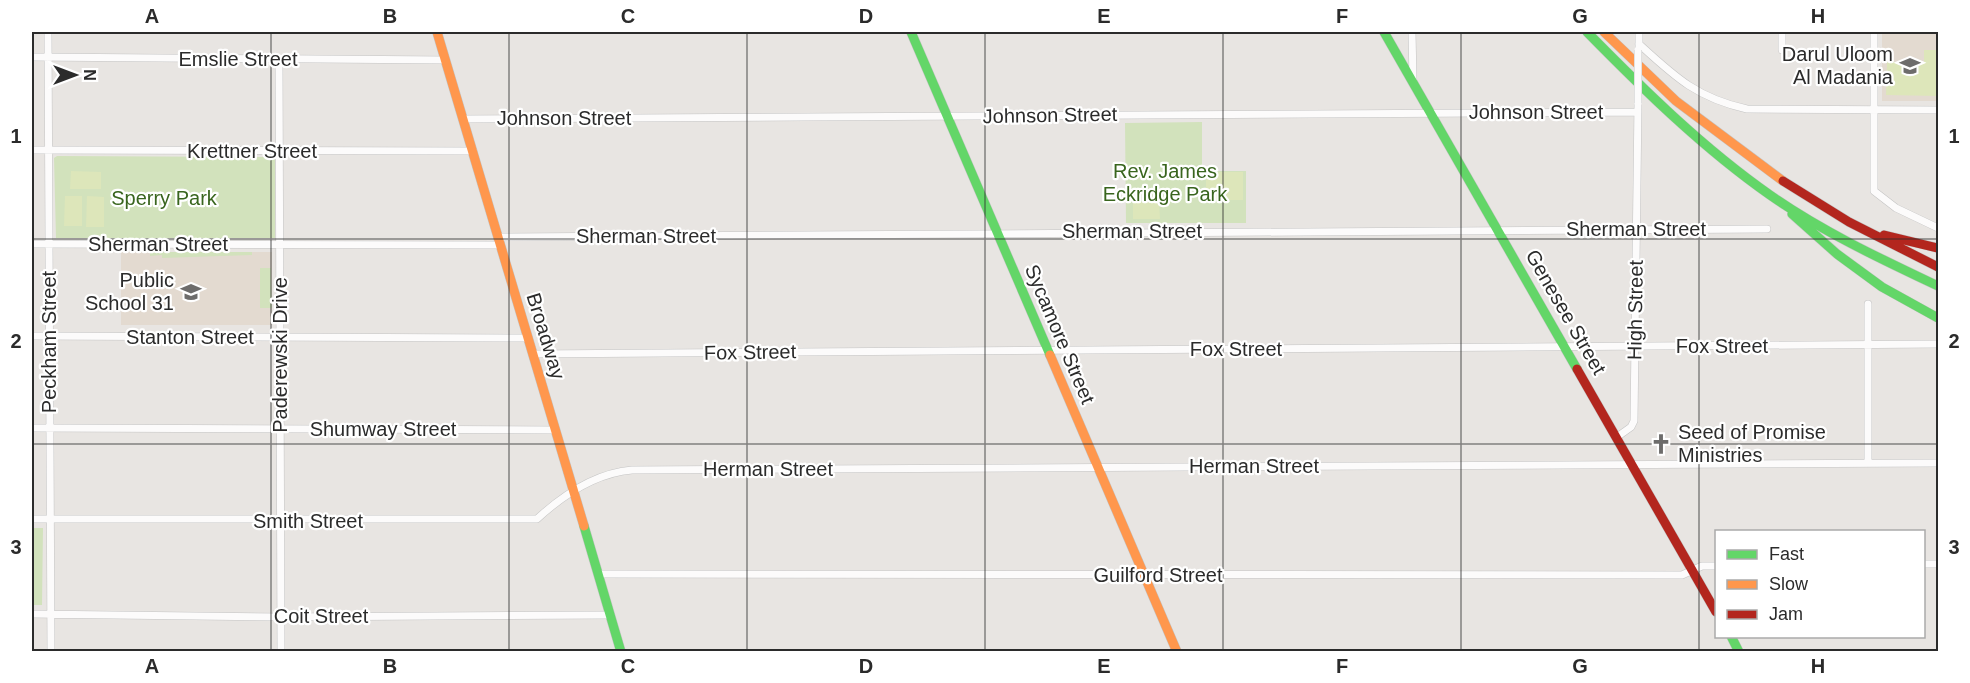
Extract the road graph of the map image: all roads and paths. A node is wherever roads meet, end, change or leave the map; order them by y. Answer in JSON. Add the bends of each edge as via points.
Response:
{"nodes":[{"id":1,"x":48,"y":32,"type":"edge"},
{"id":2,"x":437,"y":32,"type":"edge"},
{"id":3,"x":910,"y":32,"type":"edge"},
{"id":4,"x":1384,"y":32,"type":"edge"},
{"id":5,"x":1412,"y":32,"type":"edge"},
{"id":6,"x":1587,"y":32,"type":"edge"},
{"id":7,"x":1604,"y":32,"type":"edge"},
{"id":8,"x":1639,"y":32,"type":"edge"},
{"id":9,"x":1782,"y":32,"type":"edge"},
{"id":10,"x":1874,"y":32,"type":"edge"},
{"id":11,"x":1639,"y":47,"type":"junction"},
{"id":12,"x":1782,"y":50,"type":"dead end"},
{"id":13,"x":32,"y":57,"type":"edge"},
{"id":14,"x":48,"y":58,"type":"junction"},
{"id":15,"x":279,"y":59,"type":"junction"},
{"id":16,"x":445,"y":60,"type":"junction"},
{"id":17,"x":1413,"y":81,"type":"junction"},
{"id":18,"x":1873,"y":110,"type":"junction"},
{"id":19,"x":1938,"y":110,"type":"edge"},
{"id":20,"x":1638,"y":112,"type":"junction"},
{"id":21,"x":1431,"y":113,"type":"junction"},
{"id":22,"x":946,"y":116,"type":"junction"},
{"id":23,"x":463,"y":119,"type":"junction"},
{"id":24,"x":32,"y":150,"type":"edge"},
{"id":25,"x":48,"y":150,"type":"junction"},
{"id":26,"x":279,"y":151,"type":"junction"},
{"id":27,"x":472,"y":151,"type":"junction"},
{"id":28,"x":1771,"y":195,"type":"junction"},
{"id":29,"x":1938,"y":228,"type":"edge"},
{"id":30,"x":1636,"y":229,"type":"junction"},
{"id":31,"x":1767,"y":229,"type":"dead end"},
{"id":32,"x":1499,"y":230,"type":"junction"},
{"id":33,"x":1866,"y":231,"type":"junction"},
{"id":34,"x":996,"y":232,"type":"junction"},
{"id":35,"x":499,"y":241,"type":"junction"},
{"id":36,"x":32,"y":244,"type":"edge"},
{"id":37,"x":49,"y":244,"type":"junction"},
{"id":38,"x":280,"y":244,"type":"junction"},
{"id":39,"x":1938,"y":248,"type":"edge"},
{"id":40,"x":1938,"y":267,"type":"edge"},
{"id":41,"x":1938,"y":286,"type":"edge"},
{"id":42,"x":1868,"y":304,"type":"dead end"},
{"id":43,"x":1938,"y":318,"type":"edge"},
{"id":44,"x":32,"y":336,"type":"edge"},
{"id":45,"x":49,"y":336,"type":"junction"},
{"id":46,"x":280,"y":337,"type":"junction"},
{"id":47,"x":528,"y":338,"type":"junction"},
{"id":48,"x":1938,"y":344,"type":"edge"},
{"id":49,"x":1868,"y":345,"type":"junction"},
{"id":50,"x":1635,"y":346,"type":"junction"},
{"id":51,"x":1566,"y":347,"type":"junction"},
{"id":52,"x":1047,"y":351,"type":"junction"},
{"id":53,"x":533,"y":354,"type":"junction"},
{"id":54,"x":32,"y":428,"type":"edge"},
{"id":55,"x":50,"y":428,"type":"junction"},
{"id":56,"x":280,"y":429,"type":"junction"},
{"id":57,"x":555,"y":430,"type":"junction"},
{"id":58,"x":1617,"y":437,"type":"junction"},
{"id":59,"x":1868,"y":463,"type":"junction"},
{"id":60,"x":1938,"y":463,"type":"edge"},
{"id":61,"x":1632,"y":464,"type":"junction"},
{"id":62,"x":1098,"y":467,"type":"junction"},
{"id":63,"x":574,"y":491,"type":"junction"},
{"id":64,"x":32,"y":519,"type":"edge"},
{"id":65,"x":50,"y":519,"type":"junction"},
{"id":66,"x":281,"y":521,"type":"junction"},
{"id":67,"x":1715,"y":566,"type":"edge"},
{"id":68,"x":1693,"y":570,"type":"junction"},
{"id":69,"x":598,"y":574,"type":"junction"},
{"id":70,"x":1145,"y":575,"type":"junction"},
{"id":71,"x":1715,"y":610,"type":"edge"},
{"id":72,"x":32,"y":614,"type":"edge"},
{"id":73,"x":50,"y":614,"type":"junction"},
{"id":74,"x":610,"y":615,"type":"junction"},
{"id":75,"x":281,"y":616,"type":"junction"},
{"id":76,"x":51,"y":651,"type":"edge"},
{"id":77,"x":281,"y":651,"type":"edge"},
{"id":78,"x":621,"y":651,"type":"edge"},
{"id":79,"x":1177,"y":651,"type":"edge"}],
"edges":[{"from":1,"to":14,"type":"street","name":"Peckham Street"},
{"from":2,"to":16,"type":"main road","name":"Broadway"},
{"from":3,"to":22,"type":"main road","name":"Sycamore Street"},
{"from":4,"to":17,"type":"main road","name":"Genesee Street"},
{"from":5,"to":17,"type":"street"},
{"from":6,"to":28,"type":"main road","via":[[1654,101]]},
{"from":7,"to":33,"type":"main road","via":[[1624,54],[1719,135],[1815,202]]},
{"from":8,"to":11,"type":"street","name":"High Street"},
{"from":9,"to":12,"type":"street"},
{"from":10,"to":18,"type":"street"},
{"from":11,"to":18,"type":"street","via":[[1682,83],[1726,104],[1770,111]]},
{"from":11,"to":20,"type":"street","name":"High Street","bridge":true},
{"from":13,"to":14,"type":"street","name":"Emslie Street"},
{"from":14,"to":15,"type":"street","name":"Emslie Street"},
{"from":14,"to":25,"type":"street","name":"Peckham Street"},
{"from":15,"to":16,"type":"street","name":"Emslie Street"},
{"from":15,"to":26,"type":"street","name":"Paderewski Drive"},
{"from":16,"to":23,"type":"main road","name":"Broadway"},
{"from":17,"to":21,"type":"main road","name":"Genesee Street"},
{"from":18,"to":19,"type":"street"},
{"from":18,"to":29,"type":"street","via":[[1874,190],[1896,208]]},
{"from":20,"to":21,"type":"street","name":"Johnson Street"},
{"from":20,"to":30,"type":"street","name":"High Street"},
{"from":21,"to":22,"type":"street","name":"Johnson Street"},
{"from":21,"to":32,"type":"main road","name":"Genesee Street"},
{"from":22,"to":23,"type":"street","name":"Johnson Street"},
{"from":22,"to":34,"type":"main road","name":"Sycamore Street"},
{"from":23,"to":27,"type":"main road","name":"Broadway"},
{"from":24,"to":25,"type":"street","name":"Krettner Street"},
{"from":25,"to":26,"type":"street","name":"Krettner Street"},
{"from":25,"to":37,"type":"street","name":"Peckham Street"},
{"from":26,"to":27,"type":"street","name":"Krettner Street"},
{"from":26,"to":38,"type":"street","name":"Paderewski Drive"},
{"from":27,"to":35,"type":"main road","name":"Broadway"},
{"from":28,"to":41,"type":"main road","via":[[1874,256]]},
{"from":28,"to":43,"type":"main road","via":[[1837,254],[1882,287]]},
{"from":30,"to":31,"type":"street","name":"Sherman Street"},
{"from":30,"to":32,"type":"street","name":"Sherman Street"},
{"from":30,"to":50,"type":"street","name":"High Street"},
{"from":32,"to":34,"type":"street","name":"Sherman Street"},
{"from":32,"to":51,"type":"main road","name":"Genesee Street"},
{"from":33,"to":39,"type":"main road"},
{"from":33,"to":40,"type":"main road"},
{"from":34,"to":35,"type":"street","name":"Sherman Street"},
{"from":34,"to":52,"type":"main road","name":"Sycamore Street"},
{"from":35,"to":38,"type":"street","name":"Sherman Street"},
{"from":35,"to":47,"type":"main road","name":"Broadway"},
{"from":36,"to":37,"type":"street","name":"Sherman Street"},
{"from":37,"to":38,"type":"street","name":"Sherman Street"},
{"from":37,"to":45,"type":"street","name":"Peckham Street"},
{"from":38,"to":46,"type":"street","name":"Paderewski Drive"},
{"from":42,"to":49,"type":"street"},
{"from":44,"to":45,"type":"street","name":"Stanton Street"},
{"from":45,"to":46,"type":"street","name":"Stanton Street"},
{"from":45,"to":55,"type":"street","name":"Peckham Street"},
{"from":46,"to":47,"type":"street","name":"Stanton Street"},
{"from":46,"to":56,"type":"street","name":"Paderewski Drive"},
{"from":47,"to":53,"type":"main road","name":"Broadway"},
{"from":48,"to":49,"type":"street","name":"Fox Street"},
{"from":49,"to":50,"type":"street","name":"Fox Street"},
{"from":49,"to":59,"type":"street"},
{"from":50,"to":51,"type":"street","name":"Fox Street"},
{"from":50,"to":58,"type":"street","name":"High Street","via":[[1633,424]]},
{"from":51,"to":52,"type":"street","name":"Fox Street"},
{"from":51,"to":58,"type":"main road","name":"Genesee Street"},
{"from":52,"to":53,"type":"street","name":"Fox Street"},
{"from":52,"to":62,"type":"main road","name":"Sycamore Street"},
{"from":53,"to":57,"type":"main road","name":"Broadway"},
{"from":54,"to":55,"type":"street","name":"Shumway Street"},
{"from":55,"to":56,"type":"street","name":"Shumway Street"},
{"from":55,"to":65,"type":"street","name":"Peckham Street"},
{"from":56,"to":57,"type":"street","name":"Shumway Street"},
{"from":56,"to":66,"type":"street","name":"Paderewski Drive"},
{"from":57,"to":63,"type":"main road","name":"Broadway"},
{"from":58,"to":61,"type":"main road","name":"Genesee Street"},
{"from":59,"to":60,"type":"street","name":"Herman Street"},
{"from":59,"to":61,"type":"street","name":"Herman Street"},
{"from":61,"to":62,"type":"street","name":"Herman Street"},
{"from":61,"to":68,"type":"main road","name":"Genesee Street"},
{"from":62,"to":63,"type":"street","name":"Herman Street","via":[[632,470],[610,474]]},
{"from":62,"to":70,"type":"main road","name":"Sycamore Street"},
{"from":63,"to":66,"type":"street","name":"Smith Street","via":[[537,519]]},
{"from":63,"to":69,"type":"main road","name":"Broadway"},
{"from":64,"to":65,"type":"street","name":"Smith Street"},
{"from":65,"to":66,"type":"street","name":"Smith Street"},
{"from":65,"to":73,"type":"street","name":"Peckham Street"},
{"from":66,"to":75,"type":"street","name":"Paderewski Drive"},
{"from":67,"to":68,"type":"street","name":"Guilford Street"},
{"from":68,"to":70,"type":"street","name":"Guilford Street","via":[[1683,575]]},
{"from":68,"to":71,"type":"main road","name":"Genesee Street"},
{"from":69,"to":70,"type":"street","name":"Guilford Street"},
{"from":69,"to":74,"type":"main road","name":"Broadway"},
{"from":70,"to":79,"type":"main road","name":"Sycamore Street"},
{"from":72,"to":73,"type":"street","name":"Coit Street"},
{"from":73,"to":75,"type":"street","name":"Coit Street"},
{"from":73,"to":76,"type":"street","name":"Peckham Street"},
{"from":74,"to":75,"type":"street","name":"Coit Street"},
{"from":74,"to":78,"type":"main road","name":"Broadway"},
{"from":75,"to":77,"type":"street","name":"Paderewski Drive"}]}
